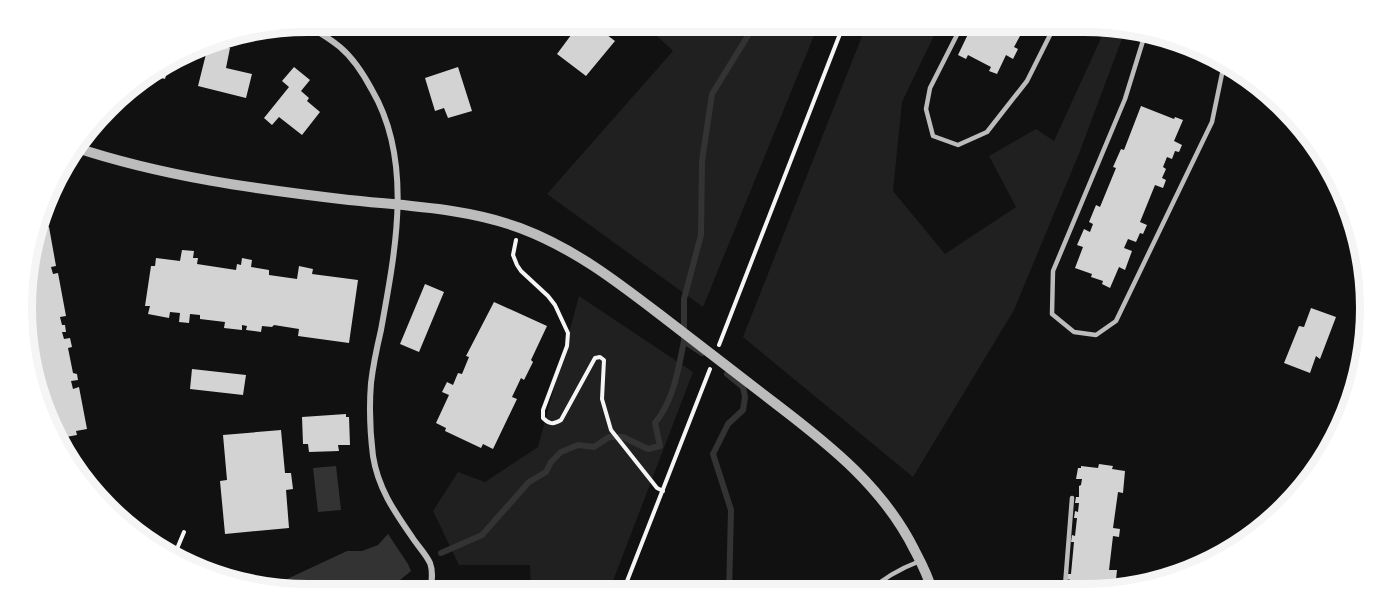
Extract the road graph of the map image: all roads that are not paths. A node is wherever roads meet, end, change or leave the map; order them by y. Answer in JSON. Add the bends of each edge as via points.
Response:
{"nodes":[{"id":1,"x":317,"y":32,"type":"edge"},
{"id":2,"x":958,"y":32,"type":"edge"},
{"id":3,"x":1052,"y":32,"type":"edge"},
{"id":4,"x":1144,"y":38,"type":"edge"},
{"id":5,"x":1223,"y":69,"type":"edge"},
{"id":6,"x":82,"y":149,"type":"edge"},
{"id":7,"x":398,"y":205,"type":"junction"},
{"id":8,"x":1072,"y":498,"type":"dead end"},
{"id":9,"x":920,"y":561,"type":"junction"},
{"id":10,"x":431,"y":584,"type":"edge"},
{"id":11,"x":877,"y":584,"type":"edge"},
{"id":12,"x":929,"y":584,"type":"edge"},
{"id":13,"x":1065,"y":584,"type":"edge"}],
"edges":[{"from":1,"to":7,"type":"street","via":[[341,48],[364,75],[382,106],[395,156]]},
{"from":2,"to":3,"type":"lane","via":[[930,88],[926,109],[933,136],[958,145],[987,132],[1027,81]]},
{"from":4,"to":5,"type":"lane","via":[[1125,99],[1053,271],[1052,314],[1074,332],[1096,335],[1116,321],[1212,122]]},
{"from":6,"to":7,"type":"street","via":[[149,170],[205,181]]},
{"from":7,"to":9,"type":"street","via":[[460,213],[518,227],[565,248],[606,273],[823,440],[861,474],[898,520]]},
{"from":7,"to":10,"type":"street","via":[[388,291],[371,383],[370,431],[379,484],[430,564]]},
{"from":8,"to":13,"type":"lane"},
{"from":9,"to":11,"type":"lane"},
{"from":9,"to":12,"type":"street"}]}
